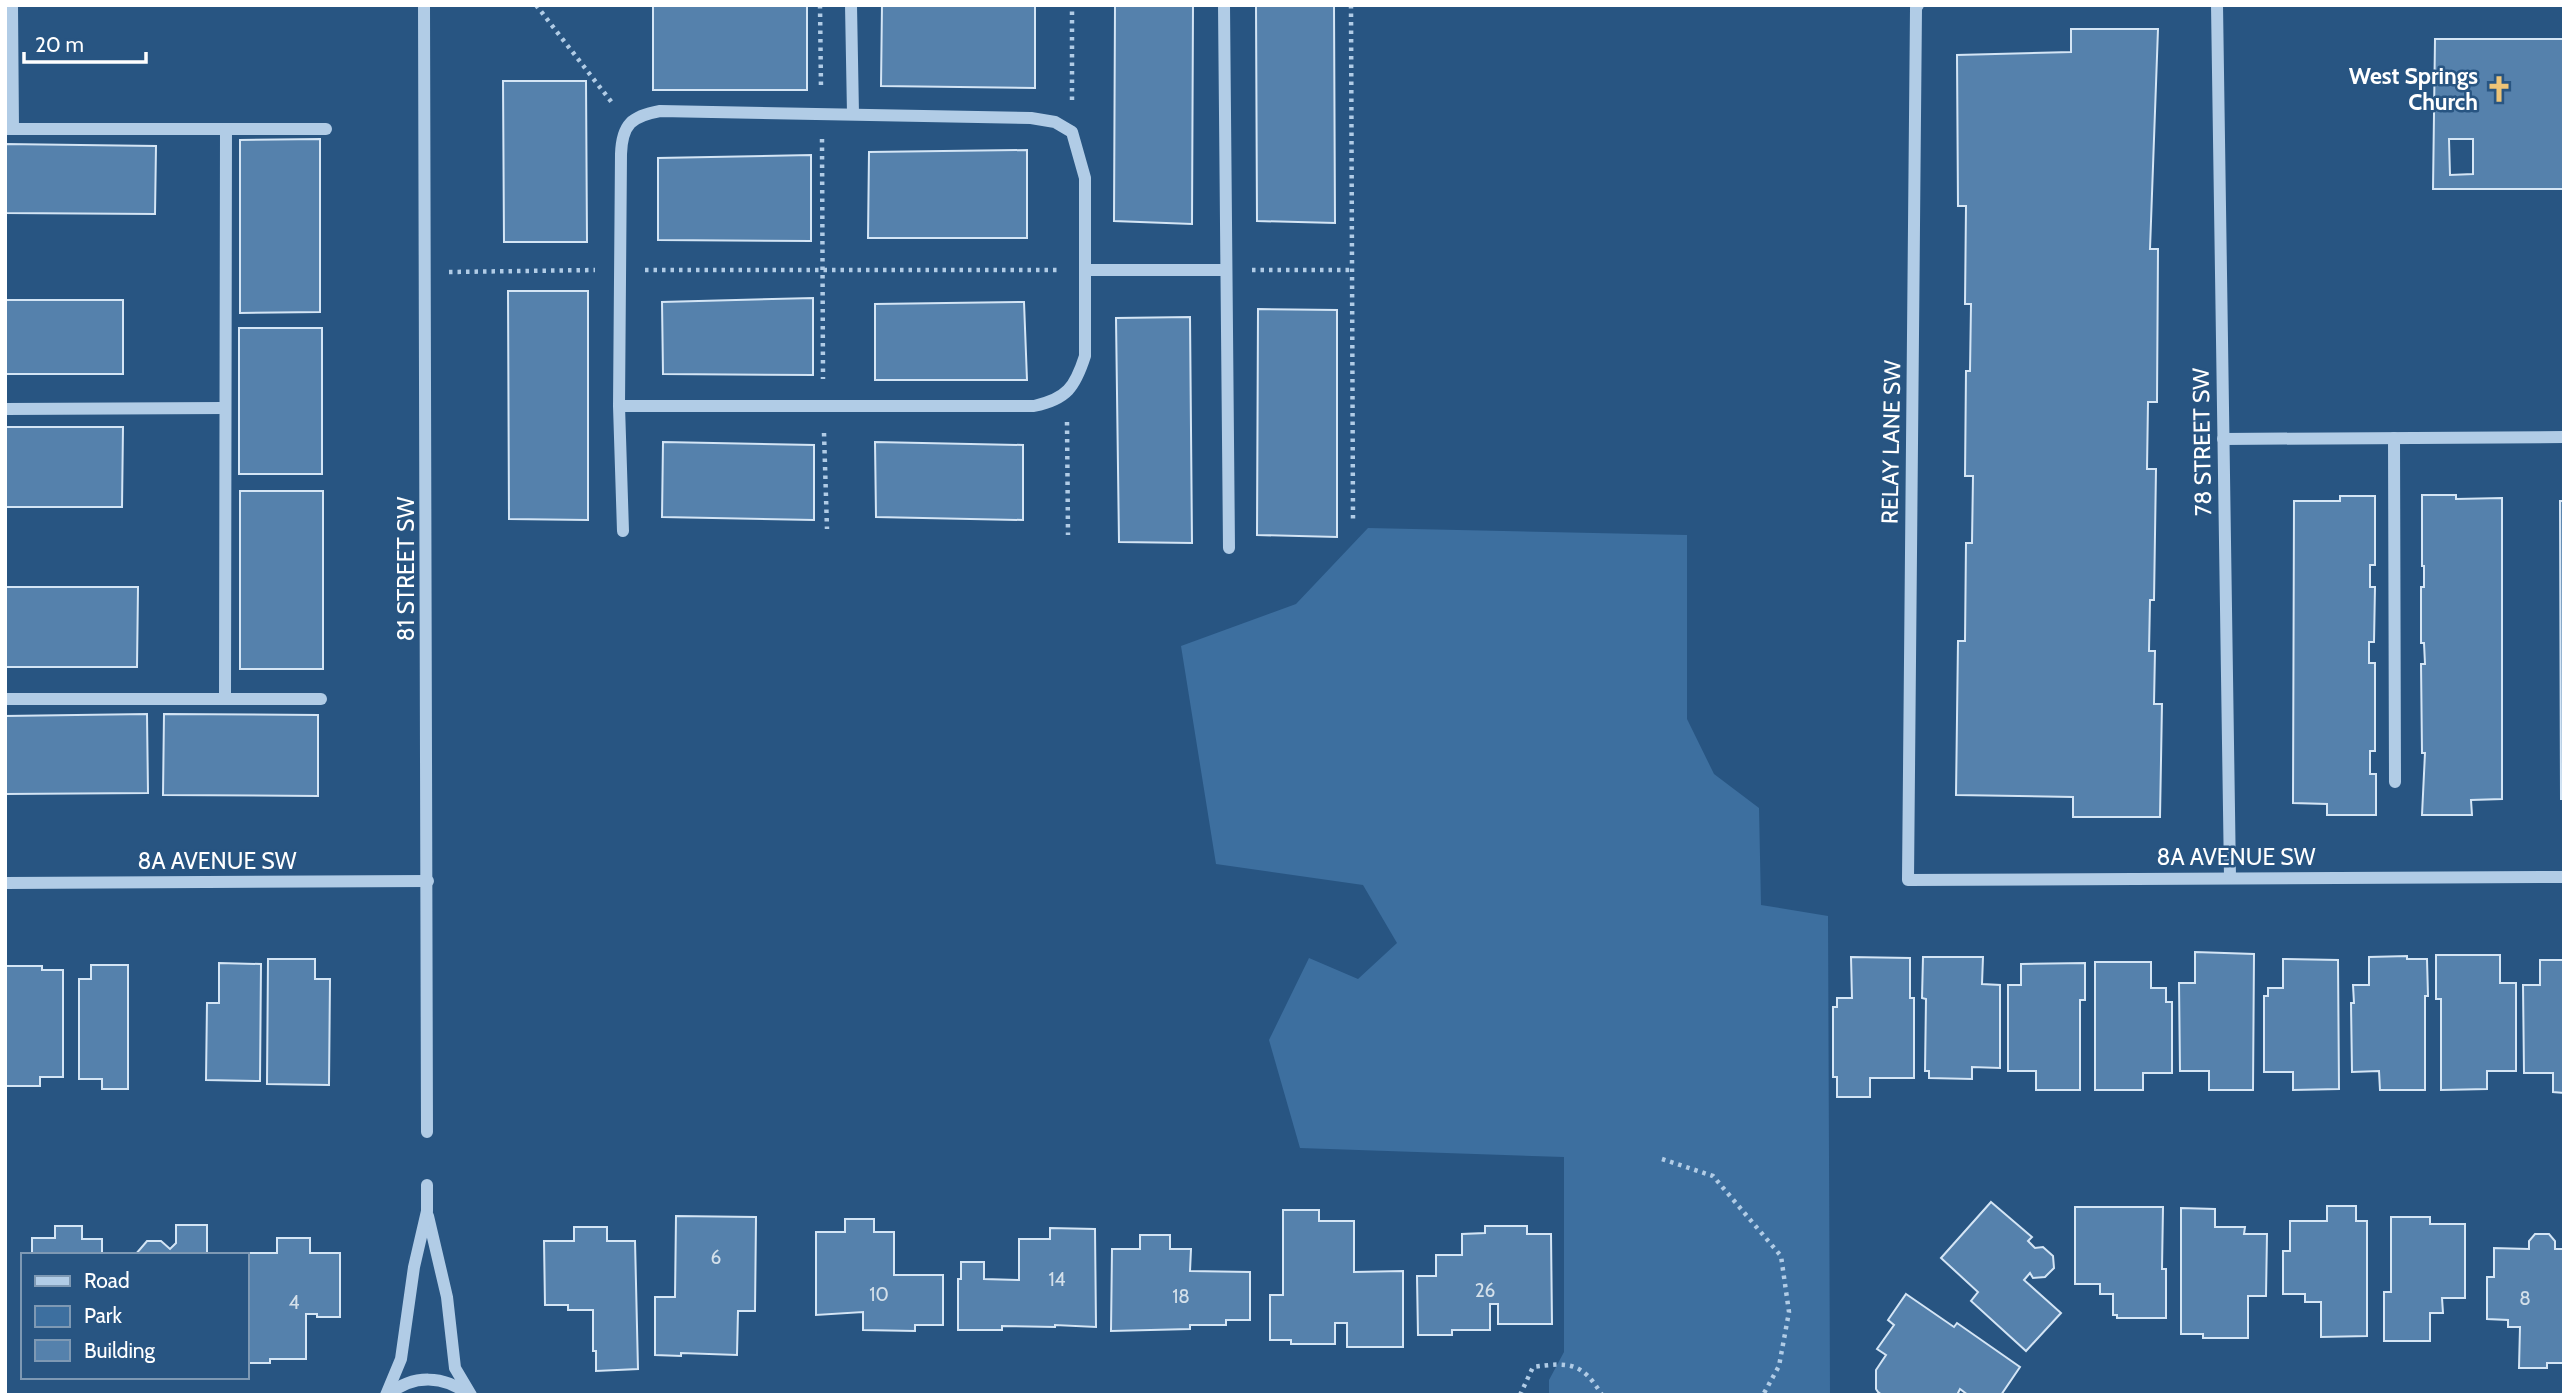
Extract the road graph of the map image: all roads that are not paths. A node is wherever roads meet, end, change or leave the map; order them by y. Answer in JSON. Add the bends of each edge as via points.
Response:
{"nodes":[{"id":1,"x":12,"y":5,"type":"edge"},
{"id":2,"x":424,"y":5,"type":"edge"},
{"id":3,"x":851,"y":5,"type":"edge"},
{"id":4,"x":1224,"y":5,"type":"edge"},
{"id":5,"x":1918,"y":5,"type":"edge"},
{"id":6,"x":2217,"y":5,"type":"edge"},
{"id":7,"x":853,"y":114,"type":"junction"},
{"id":8,"x":9,"y":129,"type":"edge"},
{"id":9,"x":226,"y":129,"type":"junction"},
{"id":10,"x":326,"y":129,"type":"dead end"},
{"id":11,"x":1085,"y":270,"type":"junction"},
{"id":12,"x":1226,"y":271,"type":"junction"},
{"id":13,"x":620,"y":406,"type":"junction"},
{"id":14,"x":225,"y":408,"type":"junction"},
{"id":15,"x":5,"y":409,"type":"edge"},
{"id":16,"x":2564,"y":437,"type":"edge"},
{"id":17,"x":2394,"y":438,"type":"junction"},
{"id":18,"x":2223,"y":439,"type":"junction"},
{"id":19,"x":623,"y":531,"type":"dead end"},
{"id":20,"x":1229,"y":548,"type":"dead end"},
{"id":21,"x":5,"y":699,"type":"edge"},
{"id":22,"x":225,"y":699,"type":"junction"},
{"id":23,"x":321,"y":699,"type":"dead end"},
{"id":24,"x":2395,"y":782,"type":"dead end"},
{"id":25,"x":2230,"y":877,"type":"junction"},
{"id":26,"x":2564,"y":877,"type":"edge"},
{"id":27,"x":1908,"y":880,"type":"joint"},
{"id":28,"x":428,"y":881,"type":"junction"},
{"id":29,"x":5,"y":883,"type":"edge"},
{"id":30,"x":427,"y":1132,"type":"dead end"},
{"id":31,"x":427,"y":1185,"type":"dead end"},
{"id":32,"x":427,"y":1211,"type":"junction"},
{"id":33,"x":387,"y":1395,"type":"edge"},
{"id":34,"x":470,"y":1395,"type":"edge"}],
"edges":[{"from":1,"to":8,"type":"street"},
{"from":2,"to":28,"type":"street","name":"81 STREET SW"},
{"from":3,"to":7,"type":"street"},
{"from":4,"to":12,"type":"street"},
{"from":5,"to":27,"type":"street","name":"RELAY LANE SW"},
{"from":6,"to":18,"type":"street","name":"78 STREET SW"},
{"from":7,"to":11,"type":"street","via":[[1031,118],[1055,122],[1072,132],[1085,178]]},
{"from":7,"to":13,"type":"street","via":[[660,111],[642,114],[628,124],[621,137]]},
{"from":8,"to":9,"type":"street"},
{"from":9,"to":10,"type":"street"},
{"from":9,"to":14,"type":"street"},
{"from":11,"to":12,"type":"street"},
{"from":11,"to":13,"type":"street","via":[[1085,356],[1067,393],[1051,402],[1034,406]]},
{"from":12,"to":20,"type":"street"},
{"from":13,"to":19,"type":"street"},
{"from":14,"to":15,"type":"street"},
{"from":14,"to":22,"type":"street"},
{"from":16,"to":17,"type":"street"},
{"from":17,"to":18,"type":"street"},
{"from":17,"to":24,"type":"street"},
{"from":18,"to":25,"type":"street","name":"78 STREET SW"},
{"from":21,"to":22,"type":"street"},
{"from":22,"to":23,"type":"street"},
{"from":25,"to":26,"type":"street","name":"8A AVENUE SW"},
{"from":25,"to":27,"type":"street","name":"8A AVENUE SW"},
{"from":28,"to":29,"type":"street","name":"8A AVENUE SW"},
{"from":28,"to":30,"type":"street","name":"81 STREET SW"},
{"from":31,"to":32,"type":"street"},
{"from":32,"to":33,"type":"street","via":[[401,1359]]},
{"from":32,"to":34,"type":"street","via":[[447,1297],[455,1368]]},
{"from":33,"to":34,"type":"street","via":[[407,1383],[435,1379]]}]}
